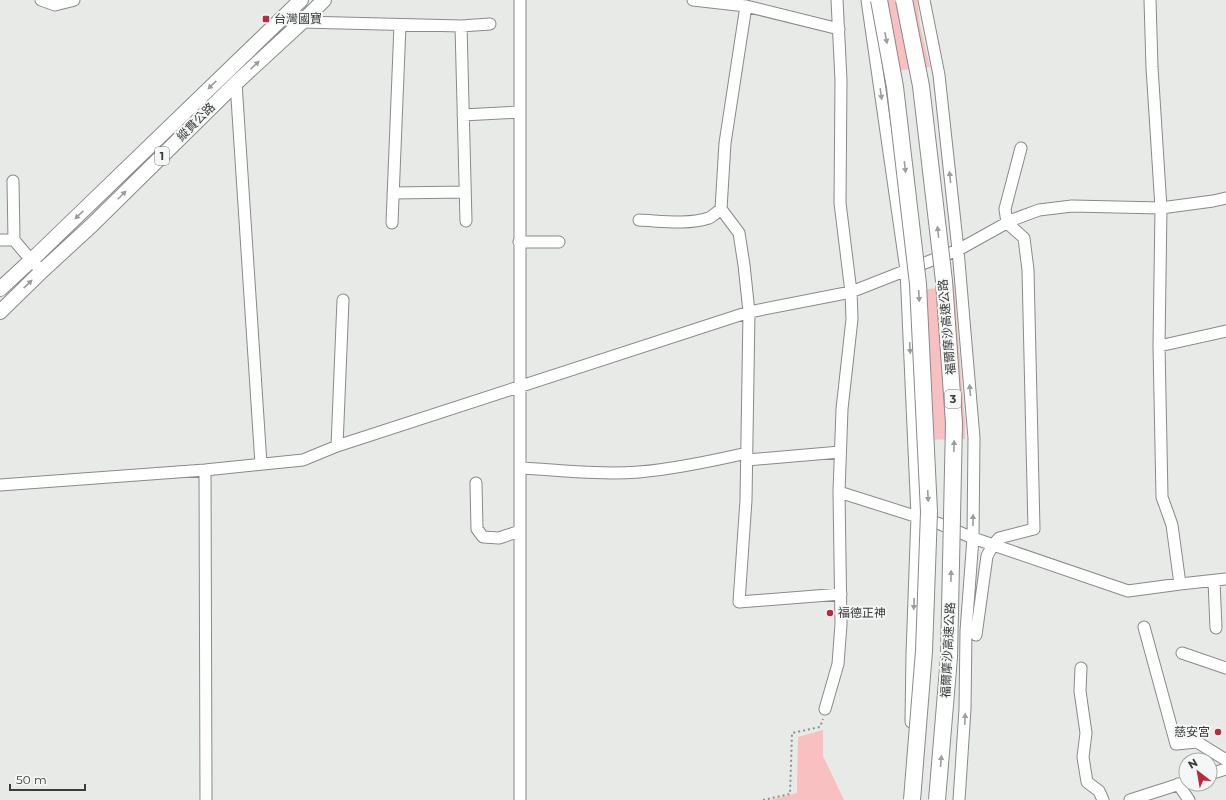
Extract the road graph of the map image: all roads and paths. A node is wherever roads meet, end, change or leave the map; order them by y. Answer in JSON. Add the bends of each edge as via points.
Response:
{"nodes":[{"id":1,"x":41,"y":0,"type":"edge"},
{"id":2,"x":74,"y":0,"type":"edge"},
{"id":3,"x":301,"y":0,"type":"edge"},
{"id":4,"x":324,"y":0,"type":"edge"},
{"id":5,"x":520,"y":0,"type":"edge"},
{"id":6,"x":693,"y":0,"type":"edge"},
{"id":7,"x":837,"y":0,"type":"edge"},
{"id":8,"x":867,"y":0,"type":"edge"},
{"id":9,"x":879,"y":0,"type":"edge"},
{"id":10,"x":904,"y":0,"type":"edge"},
{"id":11,"x":924,"y":0,"type":"edge"},
{"id":12,"x":1150,"y":0,"type":"edge"},
{"id":13,"x":746,"y":6,"type":"junction"},
{"id":14,"x":283,"y":17,"type":"junction"},
{"id":15,"x":302,"y":22,"type":"junction"},
{"id":16,"x":490,"y":24,"type":"dead end"},
{"id":17,"x":400,"y":25,"type":"junction"},
{"id":18,"x":461,"y":26,"type":"junction"},
{"id":19,"x":839,"y":29,"type":"junction"},
{"id":20,"x":236,"y":83,"type":"junction"},
{"id":21,"x":520,"y":112,"type":"junction"},
{"id":22,"x":463,"y":115,"type":"junction"},
{"id":23,"x":1021,"y":148,"type":"dead end"},
{"id":24,"x":13,"y":181,"type":"dead end"},
{"id":25,"x":465,"y":192,"type":"junction"},
{"id":26,"x":393,"y":193,"type":"junction"},
{"id":27,"x":1226,"y":198,"type":"edge"},
{"id":28,"x":1161,"y":208,"type":"junction"},
{"id":29,"x":721,"y":209,"type":"junction"},
{"id":30,"x":639,"y":220,"type":"dead end"},
{"id":31,"x":466,"y":221,"type":"dead end"},
{"id":32,"x":392,"y":223,"type":"dead end"},
{"id":33,"x":1007,"y":223,"type":"junction"},
{"id":34,"x":0,"y":240,"type":"edge"},
{"id":35,"x":14,"y":240,"type":"junction"},
{"id":36,"x":519,"y":242,"type":"junction"},
{"id":37,"x":558,"y":242,"type":"dead end"},
{"id":38,"x":958,"y":250,"type":"junction"},
{"id":39,"x":31,"y":260,"type":"junction"},
{"id":40,"x":906,"y":270,"type":"junction"},
{"id":41,"x":42,"y":271,"type":"junction"},
{"id":42,"x":0,"y":289,"type":"edge"},
{"id":43,"x":851,"y":292,"type":"junction"},
{"id":44,"x":343,"y":300,"type":"dead end"},
{"id":45,"x":0,"y":312,"type":"edge"},
{"id":46,"x":749,"y":312,"type":"junction"},
{"id":47,"x":1226,"y":331,"type":"edge"},
{"id":48,"x":1159,"y":346,"type":"junction"},
{"id":49,"x":519,"y":386,"type":"junction"},
{"id":50,"x":337,"y":446,"type":"junction"},
{"id":51,"x":840,"y":452,"type":"junction"},
{"id":52,"x":747,"y":457,"type":"junction"},
{"id":53,"x":260,"y":464,"type":"junction"},
{"id":54,"x":520,"y":468,"type":"junction"},
{"id":55,"x":205,"y":470,"type":"junction"},
{"id":56,"x":476,"y":483,"type":"dead end"},
{"id":57,"x":0,"y":485,"type":"edge"},
{"id":58,"x":839,"y":492,"type":"junction"},
{"id":59,"x":917,"y":516,"type":"junction"},
{"id":60,"x":520,"y":531,"type":"junction"},
{"id":61,"x":973,"y":538,"type":"junction"},
{"id":62,"x":993,"y":545,"type":"junction"},
{"id":63,"x":1226,"y":580,"type":"edge"},
{"id":64,"x":1214,"y":581,"type":"junction"},
{"id":65,"x":1180,"y":584,"type":"junction"},
{"id":66,"x":841,"y":594,"type":"junction"},
{"id":67,"x":1144,"y":627,"type":"dead end"},
{"id":68,"x":1216,"y":628,"type":"dead end"},
{"id":69,"x":976,"y":635,"type":"dead end"},
{"id":70,"x":1182,"y":653,"type":"dead end"},
{"id":71,"x":1081,"y":668,"type":"dead end"},
{"id":72,"x":1226,"y":668,"type":"edge"},
{"id":73,"x":825,"y":709,"type":"joint"},
{"id":74,"x":1226,"y":760,"type":"edge"},
{"id":75,"x":1178,"y":784,"type":"edge"},
{"id":76,"x":206,"y":800,"type":"edge"},
{"id":77,"x":520,"y":800,"type":"edge"},
{"id":78,"x":763,"y":800,"type":"edge"},
{"id":79,"x":906,"y":800,"type":"edge"},
{"id":80,"x":912,"y":800,"type":"edge"},
{"id":81,"x":937,"y":800,"type":"edge"},
{"id":82,"x":959,"y":800,"type":"edge"},
{"id":83,"x":1103,"y":800,"type":"edge"},
{"id":84,"x":1130,"y":800,"type":"edge"}],
"edges":[{"from":1,"to":2,"type":"street","via":[[55,5]]},
{"from":3,"to":14,"type":"main road","name":"縱貫公路","number":"1"},
{"from":4,"to":15,"type":"main road","name":"縱貫公路","number":"1"},
{"from":5,"to":21,"type":"street"},
{"from":6,"to":13,"type":"street"},
{"from":7,"to":19,"type":"street"},
{"from":8,"to":40,"type":"street","one_way":true},
{"from":9,"to":80,"type":"highway","name":"福爾摩沙高速公路","one_way":true,"bridge":true,"via":[[895,87],[918,284],[929,512],[924,651]]},
{"from":81,"to":10,"type":"highway","name":"福爾摩沙高速公路","number":"3","one_way":true,"bridge":true,"via":[[949,657],[954,423],[944,281],[921,86]]},
{"from":38,"to":11,"type":"street","one_way":true,"via":[[939,75]]},
{"from":12,"to":28,"type":"street"},
{"from":13,"to":19,"type":"street"},
{"from":13,"to":29,"type":"street","via":[[725,143]]},
{"from":14,"to":15,"type":"street"},
{"from":14,"to":39,"type":"main road","name":"縱貫公路","number":"1","one_way":true},
{"from":15,"to":17,"type":"street"},
{"from":20,"to":15,"type":"main road","name":"縱貫公路","number":"1","one_way":true},
{"from":16,"to":18,"type":"street"},
{"from":17,"to":18,"type":"street"},
{"from":17,"to":26,"type":"street"},
{"from":18,"to":22,"type":"street"},
{"from":19,"to":43,"type":"street","via":[[840,203]]},
{"from":41,"to":20,"type":"main road","name":"縱貫公路","number":"1","one_way":true,"via":[[98,220]]},
{"from":20,"to":53,"type":"street"},
{"from":21,"to":22,"type":"street"},
{"from":21,"to":36,"type":"street"},
{"from":22,"to":25,"type":"street"},
{"from":23,"to":33,"type":"street","via":[[1005,209]]},
{"from":24,"to":35,"type":"street"},
{"from":25,"to":26,"type":"street"},
{"from":25,"to":31,"type":"street"},
{"from":26,"to":32,"type":"street"},
{"from":27,"to":28,"type":"street"},
{"from":28,"to":33,"type":"street","via":[[1072,206],[1039,210]]},
{"from":28,"to":48,"type":"street"},
{"from":29,"to":30,"type":"street","via":[[710,218],[685,222]]},
{"from":29,"to":46,"type":"street","via":[[739,233]]},
{"from":33,"to":38,"type":"street"},
{"from":33,"to":62,"type":"street","via":[[1024,238],[1028,270],[1034,528],[999,538]]},
{"from":34,"to":35,"type":"street"},
{"from":35,"to":39,"type":"street"},
{"from":36,"to":37,"type":"street"},
{"from":36,"to":49,"type":"street"},
{"from":38,"to":40,"type":"street"},
{"from":61,"to":38,"type":"street","one_way":true,"via":[[974,438]]},
{"from":39,"to":41,"type":"street"},
{"from":39,"to":42,"type":"main road","name":"縱貫公路","number":"1"},
{"from":40,"to":43,"type":"street"},
{"from":40,"to":59,"type":"street","one_way":true},
{"from":45,"to":41,"type":"main road","name":"縱貫公路","number":"1","one_way":true},
{"from":43,"to":46,"type":"street"},
{"from":43,"to":51,"type":"street","via":[[852,319]]},
{"from":44,"to":50,"type":"street"},
{"from":46,"to":49,"type":"street"},
{"from":46,"to":52,"type":"street"},
{"from":47,"to":48,"type":"street"},
{"from":48,"to":65,"type":"street","via":[[1162,497],[1172,525]]},
{"from":49,"to":50,"type":"street"},
{"from":49,"to":54,"type":"street"},
{"from":50,"to":53,"type":"street","via":[[303,460]]},
{"from":51,"to":52,"type":"street"},
{"from":51,"to":58,"type":"street"},
{"from":52,"to":54,"type":"street","via":[[639,472],[596,473]]},
{"from":52,"to":66,"type":"street","via":[[739,602]]},
{"from":53,"to":55,"type":"street"},
{"from":54,"to":60,"type":"street"},
{"from":55,"to":57,"type":"street"},
{"from":55,"to":76,"type":"street"},
{"from":56,"to":60,"type":"street","via":[[477,529],[483,537],[499,538]]},
{"from":58,"to":59,"type":"street"},
{"from":58,"to":66,"type":"street"},
{"from":59,"to":61,"type":"street"},
{"from":59,"to":79,"type":"street","one_way":true,"via":[[911,743]]},
{"from":60,"to":77,"type":"street"},
{"from":61,"to":62,"type":"street"},
{"from":82,"to":61,"type":"street","one_way":true,"via":[[965,709],[966,631]]},
{"from":62,"to":65,"type":"street","via":[[1128,592]]},
{"from":62,"to":69,"type":"street","via":[[987,556]]},
{"from":63,"to":64,"type":"street"},
{"from":64,"to":65,"type":"street"},
{"from":64,"to":68,"type":"street"},
{"from":66,"to":73,"type":"street","via":[[838,664]]},
{"from":67,"to":74,"type":"street","via":[[1176,744],[1197,742]]},
{"from":70,"to":72,"type":"street"},
{"from":71,"to":83,"type":"street","via":[[1080,691],[1086,733],[1083,757],[1087,782],[1099,791]]},
{"from":73,"to":78,"type":"path","via":[[820,726],[792,732],[790,794]]},
{"from":75,"to":84,"type":"street"}]}
